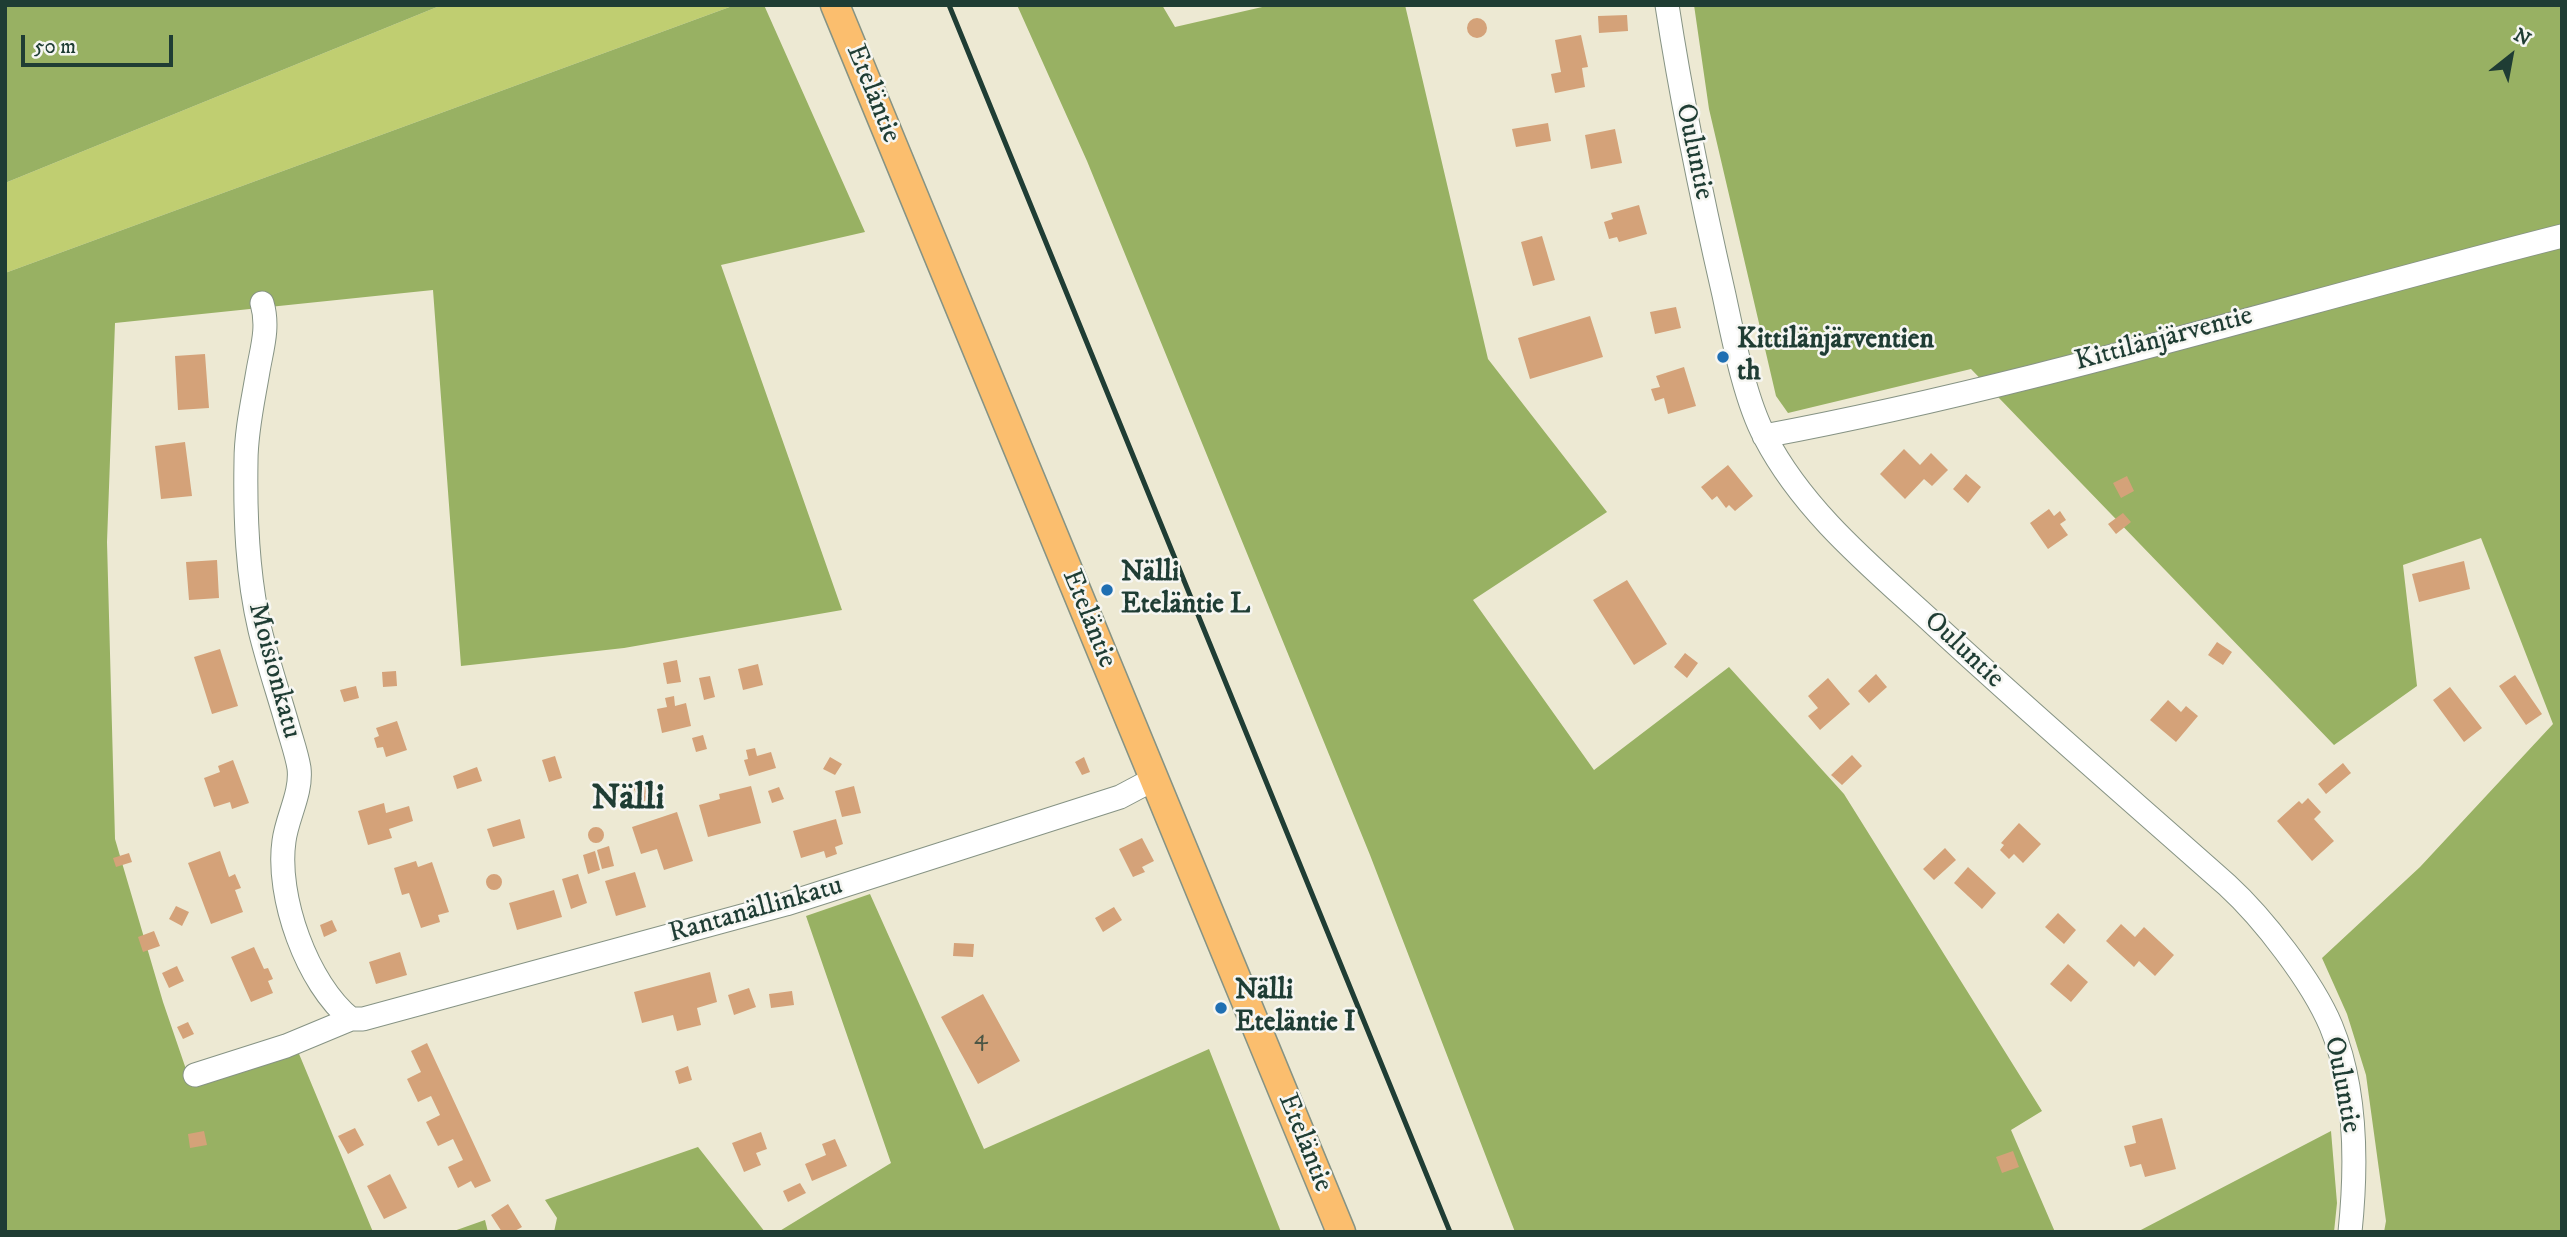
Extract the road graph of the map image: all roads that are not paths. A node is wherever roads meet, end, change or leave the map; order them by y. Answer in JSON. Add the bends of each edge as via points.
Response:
{"nodes":[{"id":1,"x":835,"y":5,"type":"edge"},
{"id":2,"x":1667,"y":5,"type":"edge"},
{"id":3,"x":2562,"y":236,"type":"edge"},
{"id":4,"x":262,"y":303,"type":"dead end"},
{"id":5,"x":1764,"y":436,"type":"junction"},
{"id":6,"x":1154,"y":779,"type":"junction"},
{"id":7,"x":351,"y":1019,"type":"junction"},
{"id":8,"x":195,"y":1075,"type":"dead end"},
{"id":9,"x":1341,"y":1232,"type":"edge"},
{"id":10,"x":2350,"y":1232,"type":"edge"}],
"edges":[{"from":1,"to":6,"type":"main road","name":"Eteläntie"},
{"from":2,"to":5,"type":"street","name":"Ouluntie","via":[[1713,247],[1735,344]]},
{"from":3,"to":5,"type":"street","name":"Kittilänjärventie","via":[[2120,353]]},
{"from":4,"to":7,"type":"street","name":"Moisionkatu","via":[[265,336],[246,459],[248,564],[260,631],[299,770],[284,840],[283,875],[310,966],[333,1004]]},
{"from":5,"to":10,"type":"street","name":"Ouluntie","via":[[1812,505],[1867,563],[2227,885],[2267,927],[2321,1007],[2338,1049],[2355,1162]]},
{"from":6,"to":7,"type":"street","name":"Rantanällinkatu","via":[[1121,797],[786,904]]},
{"from":6,"to":9,"type":"main road","name":"Eteläntie"},
{"from":7,"to":8,"type":"street","name":"Rantanällinkatu"}]}
